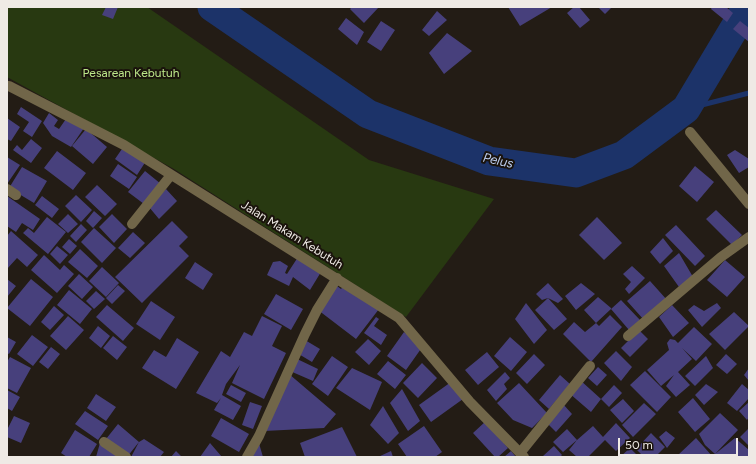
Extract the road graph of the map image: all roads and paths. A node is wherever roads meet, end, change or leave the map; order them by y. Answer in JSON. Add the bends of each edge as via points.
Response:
{"nodes":[{"id":1,"x":7,"y":86,"type":"edge"},
{"id":2,"x":690,"y":132,"type":"dead end"},
{"id":3,"x":171,"y":175,"type":"junction"},
{"id":4,"x":7,"y":189,"type":"edge"},
{"id":5,"x":16,"y":195,"type":"dead end"},
{"id":6,"x":749,"y":204,"type":"edge"},
{"id":7,"x":132,"y":224,"type":"dead end"},
{"id":8,"x":749,"y":237,"type":"edge"},
{"id":9,"x":337,"y":278,"type":"junction"},
{"id":10,"x":628,"y":336,"type":"dead end"},
{"id":11,"x":590,"y":366,"type":"dead end"},
{"id":12,"x":104,"y":442,"type":"dead end"},
{"id":13,"x":522,"y":455,"type":"edge"},
{"id":14,"x":126,"y":457,"type":"edge"},
{"id":15,"x":247,"y":457,"type":"edge"}],
"edges":[{"from":1,"to":3,"type":"street","name":"Jalan Makam Kebutuh","via":[[124,145]]},
{"from":2,"to":6,"type":"street"},
{"from":3,"to":7,"type":"street"},
{"from":3,"to":9,"type":"street","name":"Jalan Makam Kebutuh"},
{"from":4,"to":5,"type":"street"},
{"from":8,"to":10,"type":"street"},
{"from":9,"to":13,"type":"street","name":"Jalan Makam Kebutuh","via":[[399,318],[470,402]]},
{"from":9,"to":15,"type":"street","via":[[317,310]]},
{"from":11,"to":13,"type":"street"},
{"from":12,"to":14,"type":"street"}]}
